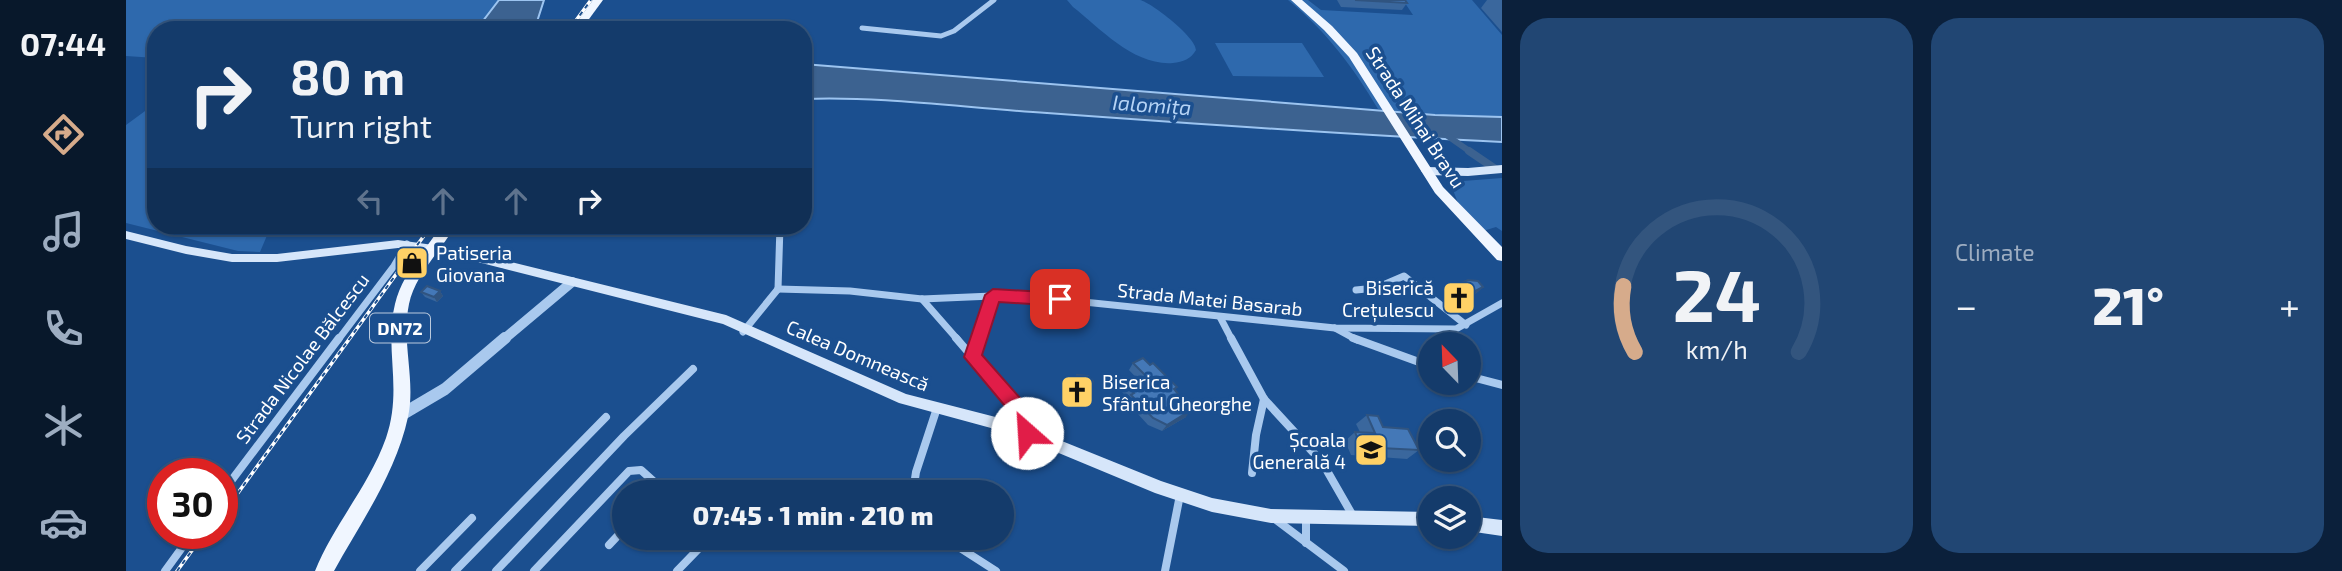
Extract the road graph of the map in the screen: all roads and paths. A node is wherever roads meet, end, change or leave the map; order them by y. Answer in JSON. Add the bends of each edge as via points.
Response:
{"nodes":[{"id":1,"x":598,"y":0,"type":"edge"},
{"id":2,"x":604,"y":0,"type":"edge"},
{"id":3,"x":994,"y":0,"type":"edge"},
{"id":4,"x":1296,"y":0,"type":"edge"},
{"id":5,"x":586,"y":21,"type":"edge"},
{"id":6,"x":587,"y":21,"type":"edge"},
{"id":7,"x":862,"y":28,"type":"dead end"},
{"id":8,"x":1428,"y":168,"type":"junction"},
{"id":9,"x":1502,"y":169,"type":"edge"},
{"id":10,"x":126,"y":235,"type":"edge"},
{"id":11,"x":438,"y":235,"type":"edge"},
{"id":12,"x":441,"y":235,"type":"edge"},
{"id":13,"x":780,"y":235,"type":"edge"},
{"id":14,"x":407,"y":244,"type":"junction"},
{"id":15,"x":432,"y":248,"type":"junction"},
{"id":16,"x":1502,"y":256,"type":"edge"},
{"id":17,"x":570,"y":284,"type":"junction"},
{"id":18,"x":778,"y":289,"type":"junction"},
{"id":19,"x":1356,"y":290,"type":"dead end"},
{"id":20,"x":993,"y":295,"type":"junction"},
{"id":21,"x":922,"y":299,"type":"junction"},
{"id":22,"x":1502,"y":303,"type":"edge"},
{"id":23,"x":1220,"y":317,"type":"junction"},
{"id":24,"x":1466,"y":325,"type":"junction"},
{"id":25,"x":1335,"y":328,"type":"junction"},
{"id":26,"x":745,"y":330,"type":"junction"},
{"id":27,"x":973,"y":357,"type":"junction"},
{"id":28,"x":1418,"y":362,"type":"edge"},
{"id":29,"x":693,"y":369,"type":"dead end"},
{"id":30,"x":1481,"y":379,"type":"edge"},
{"id":31,"x":1502,"y":385,"type":"edge"},
{"id":32,"x":1265,"y":399,"type":"junction"},
{"id":33,"x":1018,"y":410,"type":"junction"},
{"id":34,"x":936,"y":411,"type":"junction"},
{"id":35,"x":401,"y":415,"type":"junction"},
{"id":36,"x":606,"y":416,"type":"dead end"},
{"id":37,"x":1003,"y":424,"type":"junction"},
{"id":38,"x":1027,"y":431,"type":"junction"},
{"id":39,"x":238,"y":472,"type":"edge"},
{"id":40,"x":1252,"y":473,"type":"dead end"},
{"id":41,"x":620,"y":480,"type":"edge"},
{"id":42,"x":654,"y":480,"type":"edge"},
{"id":43,"x":915,"y":480,"type":"edge"},
{"id":44,"x":612,"y":489,"type":"edge"},
{"id":45,"x":1179,"y":498,"type":"junction"},
{"id":46,"x":472,"y":518,"type":"dead end"},
{"id":47,"x":1275,"y":519,"type":"junction"},
{"id":48,"x":1354,"y":519,"type":"junction"},
{"id":49,"x":1418,"y":519,"type":"edge"},
{"id":50,"x":1306,"y":523,"type":"junction"},
{"id":51,"x":1418,"y":525,"type":"edge"},
{"id":52,"x":1481,"y":525,"type":"edge"},
{"id":53,"x":1502,"y":528,"type":"edge"},
{"id":54,"x":1481,"y":532,"type":"edge"},
{"id":55,"x":1502,"y":534,"type":"edge"},
{"id":56,"x":612,"y":542,"type":"edge"},
{"id":57,"x":1306,"y":543,"type":"junction"},
{"id":58,"x":609,"y":545,"type":"dead end"},
{"id":59,"x":181,"y":549,"type":"edge"},
{"id":60,"x":697,"y":550,"type":"edge"},
{"id":61,"x":963,"y":550,"type":"edge"},
{"id":62,"x":165,"y":571,"type":"edge"},
{"id":63,"x":324,"y":571,"type":"edge"},
{"id":64,"x":420,"y":571,"type":"edge"},
{"id":65,"x":455,"y":571,"type":"edge"},
{"id":66,"x":496,"y":571,"type":"edge"},
{"id":67,"x":534,"y":571,"type":"edge"},
{"id":68,"x":677,"y":571,"type":"edge"},
{"id":69,"x":996,"y":571,"type":"edge"},
{"id":70,"x":1165,"y":571,"type":"edge"},
{"id":71,"x":1344,"y":571,"type":"edge"}],
"edges":[{"from":1,"to":5,"type":"main road"},
{"from":2,"to":6,"type":"main road"},
{"from":3,"to":7,"type":"street","via":[[941,36]]},
{"from":4,"to":8,"type":"main road","name":"Strada Mihai Bravu","via":[[1345,46]]},
{"from":8,"to":9,"type":"main road"},
{"from":8,"to":16,"type":"main road","name":"Strada Mihai Bravu","via":[[1451,205]]},
{"from":10,"to":14,"type":"main road","name":"Strada Nicolae Bălcescu","via":[[232,258],[277,258]]},
{"from":11,"to":15,"type":"main road","number":"DN72"},
{"from":12,"to":15,"type":"main road","number":"DN72"},
{"from":13,"to":18,"type":"street"},
{"from":14,"to":15,"type":"main road","name":"Strada Nicolae Bălcescu"},
{"from":14,"to":39,"type":"street","name":"Strada Nicolae Bălcescu"},
{"from":15,"to":17,"type":"main road","name":"Calea Domnească"},
{"from":15,"to":17,"type":"main road","name":"Calea Domnească","via":[[451,257]]},
{"from":15,"to":35,"type":"main road","number":"DN72","via":[[407,289],[401,309]]},
{"from":17,"to":26,"type":"main road","name":"Calea Domnească"},
{"from":17,"to":35,"type":"street","via":[[439,394]]},
{"from":18,"to":21,"type":"street","name":"Strada Matei Basarab"},
{"from":18,"to":26,"type":"street"},
{"from":19,"to":24,"type":"street","via":[[1376,288],[1404,276]]},
{"from":20,"to":21,"type":"street","name":"Strada Matei Basarab"},
{"from":20,"to":23,"type":"street","name":"Strada Matei Basarab"},
{"from":20,"to":27,"type":"street"},
{"from":21,"to":27,"type":"street"},
{"from":22,"to":24,"type":"street"},
{"from":23,"to":25,"type":"street","name":"Strada Matei Basarab"},
{"from":23,"to":32,"type":"street"},
{"from":24,"to":25,"type":"street","via":[[1450,330]]},
{"from":25,"to":28,"type":"street","name":"Strada Matei Basarab"},
{"from":26,"to":34,"type":"main road","name":"Calea Domnească","via":[[901,403]]},
{"from":27,"to":33,"type":"street"},
{"from":29,"to":66,"type":"street"},
{"from":30,"to":31,"type":"street"},
{"from":32,"to":40,"type":"street"},
{"from":32,"to":48,"type":"street","via":[[1322,462]]},
{"from":33,"to":37,"type":"street"},
{"from":33,"to":38,"type":"street"},
{"from":34,"to":37,"type":"main road","name":"Calea Domnească"},
{"from":34,"to":38,"type":"main road","name":"Calea Domnească"},
{"from":34,"to":43,"type":"street"},
{"from":35,"to":63,"type":"main road","number":"DN72","via":[[387,454]]},
{"from":36,"to":65,"type":"street"},
{"from":37,"to":38,"type":"main road","name":"Calea Domnească"},
{"from":38,"to":45,"type":"main road","name":"Calea Domnească"},
{"from":38,"to":45,"type":"main road","name":"Calea Domnească"},
{"from":41,"to":42,"type":"street","via":[[629,471],[641,470]]},
{"from":44,"to":67,"type":"street"},
{"from":45,"to":47,"type":"main road","via":[[1225,515]]},
{"from":45,"to":70,"type":"street"},
{"from":46,"to":64,"type":"street"},
{"from":47,"to":48,"type":"main road"},
{"from":47,"to":50,"type":"main road"},
{"from":47,"to":57,"type":"street"},
{"from":48,"to":49,"type":"main road"},
{"from":48,"to":50,"type":"main road"},
{"from":48,"to":51,"type":"main road"},
{"from":50,"to":57,"type":"street"},
{"from":52,"to":53,"type":"main road"},
{"from":54,"to":55,"type":"main road"},
{"from":56,"to":58,"type":"street"},
{"from":57,"to":71,"type":"street"},
{"from":59,"to":62,"type":"street"},
{"from":60,"to":68,"type":"street"},
{"from":61,"to":69,"type":"street"}]}
